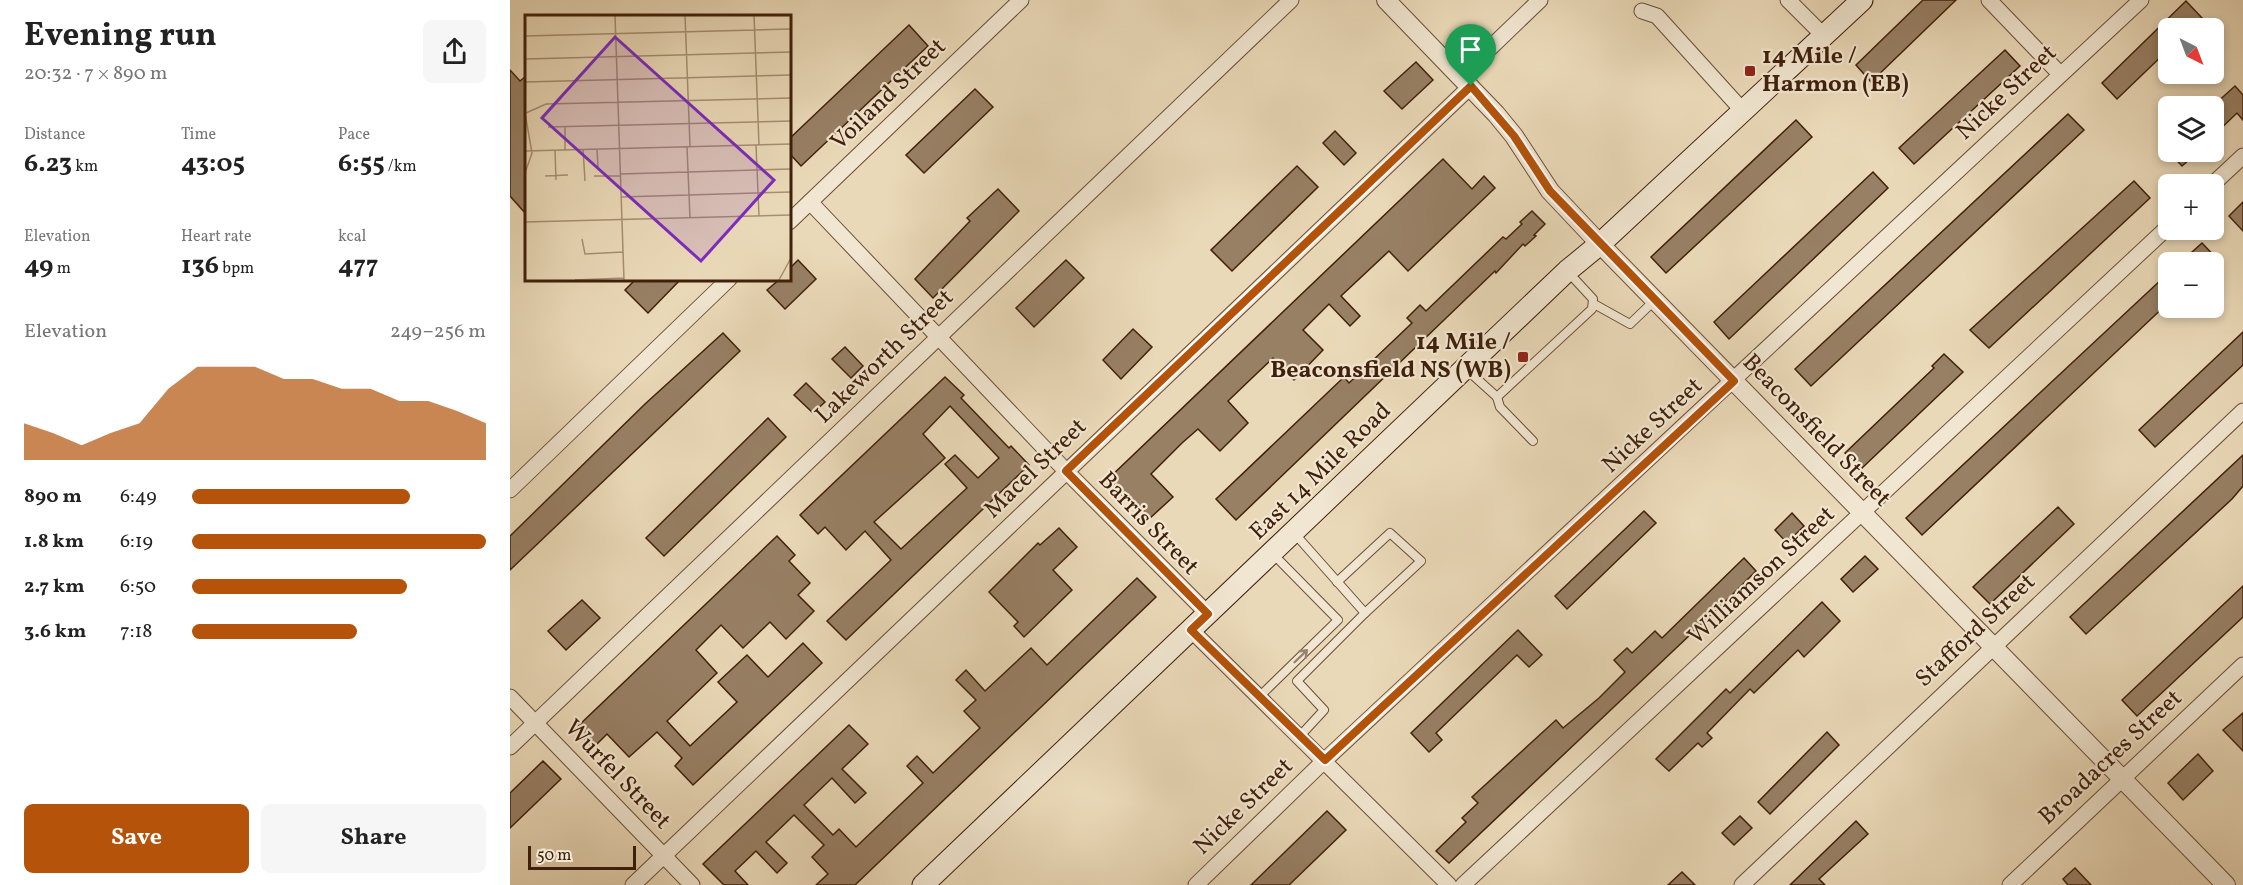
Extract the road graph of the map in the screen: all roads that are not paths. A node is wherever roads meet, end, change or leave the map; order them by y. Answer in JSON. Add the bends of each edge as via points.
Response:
{"nodes":[{"id":1,"x":1021,"y":0,"type":"edge"},
{"id":2,"x":1291,"y":0,"type":"edge"},
{"id":3,"x":1386,"y":0,"type":"edge"},
{"id":4,"x":1540,"y":0,"type":"edge"},
{"id":5,"x":1788,"y":0,"type":"edge"},
{"id":6,"x":1862,"y":0,"type":"edge"},
{"id":7,"x":1989,"y":0,"type":"edge"},
{"id":8,"x":2141,"y":0,"type":"edge"},
{"id":9,"x":1642,"y":11,"type":"dead end"},
{"id":10,"x":1824,"y":36,"type":"junction"},
{"id":11,"x":2060,"y":74,"type":"junction"},
{"id":12,"x":1466,"y":81,"type":"junction"},
{"id":13,"x":1743,"y":111,"type":"junction"},
{"id":14,"x":2243,"y":156,"type":"edge"},
{"id":15,"x":2224,"y":174,"type":"edge"},
{"id":16,"x":810,"y":202,"type":"junction"},
{"id":17,"x":790,"y":221,"type":"edge"},
{"id":18,"x":2158,"y":236,"type":"edge"},
{"id":19,"x":1600,"y":244,"type":"junction"},
{"id":20,"x":1567,"y":271,"type":"junction"},
{"id":21,"x":728,"y":280,"type":"edge"},
{"id":22,"x":1655,"y":300,"type":"junction"},
{"id":23,"x":1594,"y":304,"type":"junction"},
{"id":24,"x":938,"y":337,"type":"junction"},
{"id":25,"x":1466,"y":369,"type":"junction"},
{"id":26,"x":1734,"y":381,"type":"junction"},
{"id":27,"x":1497,"y":397,"type":"junction"},
{"id":28,"x":2243,"y":411,"type":"edge"},
{"id":29,"x":1533,"y":441,"type":"dead end"},
{"id":30,"x":1066,"y":471,"type":"junction"},
{"id":31,"x":510,"y":490,"type":"edge"},
{"id":32,"x":1863,"y":513,"type":"junction"},
{"id":33,"x":1294,"y":533,"type":"junction"},
{"id":34,"x":1273,"y":553,"type":"junction"},
{"id":35,"x":1337,"y":582,"type":"junction"},
{"id":36,"x":1365,"y":613,"type":"junction"},
{"id":37,"x":1208,"y":614,"type":"junction"},
{"id":38,"x":1191,"y":630,"type":"junction"},
{"id":39,"x":1992,"y":647,"type":"junction"},
{"id":40,"x":2243,"y":665,"type":"edge"},
{"id":41,"x":510,"y":697,"type":"edge"},
{"id":42,"x":1259,"y":698,"type":"junction"},
{"id":43,"x":535,"y":723,"type":"junction"},
{"id":44,"x":1300,"y":736,"type":"junction"},
{"id":45,"x":510,"y":747,"type":"edge"},
{"id":46,"x":1325,"y":760,"type":"junction"},
{"id":47,"x":2121,"y":779,"type":"junction"},
{"id":48,"x":664,"y":856,"type":"junction"},
{"id":49,"x":633,"y":885,"type":"edge"},
{"id":50,"x":692,"y":885,"type":"edge"},
{"id":51,"x":922,"y":885,"type":"edge"},
{"id":52,"x":1196,"y":885,"type":"edge"},
{"id":53,"x":1449,"y":885,"type":"edge"},
{"id":54,"x":1463,"y":885,"type":"edge"},
{"id":55,"x":1742,"y":885,"type":"edge"},
{"id":56,"x":2010,"y":885,"type":"edge"},
{"id":57,"x":2226,"y":885,"type":"edge"}],
"edges":[{"from":1,"to":16,"type":"street","name":"Voiland Street"},
{"from":2,"to":24,"type":"street","name":"Lakeworth Street"},
{"from":3,"to":12,"type":"street","name":"Beaconsfield Street"},
{"from":4,"to":12,"type":"street","name":"Macel Street"},
{"from":5,"to":10,"type":"street"},
{"from":6,"to":10,"type":"main road","name":"East 14 Mile Road"},
{"from":7,"to":11,"type":"street"},
{"from":8,"to":11,"type":"street","name":"Nicke Street"},
{"from":9,"to":13,"type":"street","via":[[1657,16]]},
{"from":10,"to":13,"type":"main road","name":"East 14 Mile Road"},
{"from":11,"to":26,"type":"street","name":"Nicke Street"},
{"from":12,"to":19,"type":"street","name":"Beaconsfield Street","via":[[1514,136],[1550,191]]},
{"from":12,"to":30,"type":"street","name":"Macel Street"},
{"from":13,"to":19,"type":"main road","name":"East 14 Mile Road"},
{"from":14,"to":15,"type":"street"},
{"from":16,"to":17,"type":"street","name":"Voiland Street"},
{"from":16,"to":24,"type":"street","name":"Barris Street"},
{"from":18,"to":32,"type":"street","name":"Williamson Street"},
{"from":19,"to":20,"type":"main road","name":"East 14 Mile Road"},
{"from":19,"to":22,"type":"street","name":"Beaconsfield Street"},
{"from":20,"to":23,"type":"lane"},
{"from":20,"to":25,"type":"main road","name":"East 14 Mile Road"},
{"from":21,"to":31,"type":"street"},
{"from":22,"to":23,"type":"lane","via":[[1630,324]]},
{"from":22,"to":26,"type":"street","name":"Beaconsfield Street"},
{"from":23,"to":27,"type":"lane"},
{"from":24,"to":30,"type":"street","name":"Barris Street"},
{"from":24,"to":43,"type":"street","name":"Lakeworth Street"},
{"from":25,"to":27,"type":"lane"},
{"from":25,"to":33,"type":"main road","name":"East 14 Mile Road"},
{"from":26,"to":32,"type":"street","name":"Beaconsfield Street"},
{"from":26,"to":46,"type":"street","name":"Nicke Street"},
{"from":27,"to":29,"type":"lane","via":[[1500,406]]},
{"from":28,"to":39,"type":"street","name":"Stafford Street"},
{"from":30,"to":37,"type":"street","name":"Barris Street"},
{"from":30,"to":48,"type":"street","name":"Macel Street"},
{"from":32,"to":39,"type":"street","name":"Beaconsfield Street"},
{"from":32,"to":54,"type":"street","name":"Williamson Street"},
{"from":33,"to":34,"type":"main road","name":"East 14 Mile Road"},
{"from":33,"to":35,"type":"lane"},
{"from":34,"to":37,"type":"main road","name":"East 14 Mile Road"},
{"from":42,"to":34,"type":"lane","one_way":true,"via":[[1338,620]]},
{"from":35,"to":36,"type":"lane"},
{"from":35,"to":36,"type":"lane","via":[[1390,533],[1421,561]]},
{"from":36,"to":44,"type":"lane","via":[[1297,681],[1324,710]]},
{"from":37,"to":38,"type":"main road","name":"East 14 Mile Road"},
{"from":38,"to":42,"type":"street"},
{"from":38,"to":51,"type":"main road","name":"East 14 Mile Road"},
{"from":39,"to":47,"type":"street","name":"Beaconsfield Street"},
{"from":39,"to":55,"type":"street","name":"Stafford Street"},
{"from":40,"to":47,"type":"street","name":"Broadacres Street"},
{"from":41,"to":43,"type":"street","name":"Wurfel Street"},
{"from":42,"to":44,"type":"street"},
{"from":43,"to":45,"type":"street","name":"Lakeworth Street"},
{"from":43,"to":48,"type":"street","name":"Wurfel Street"},
{"from":44,"to":46,"type":"street"},
{"from":46,"to":52,"type":"street","name":"Nicke Street"},
{"from":46,"to":53,"type":"street"},
{"from":47,"to":56,"type":"street","name":"Broadacres Street"},
{"from":47,"to":57,"type":"street","name":"Beaconsfield Street"},
{"from":48,"to":49,"type":"street","name":"Macel Street"},
{"from":48,"to":50,"type":"street","name":"Wurfel Street"}]}
